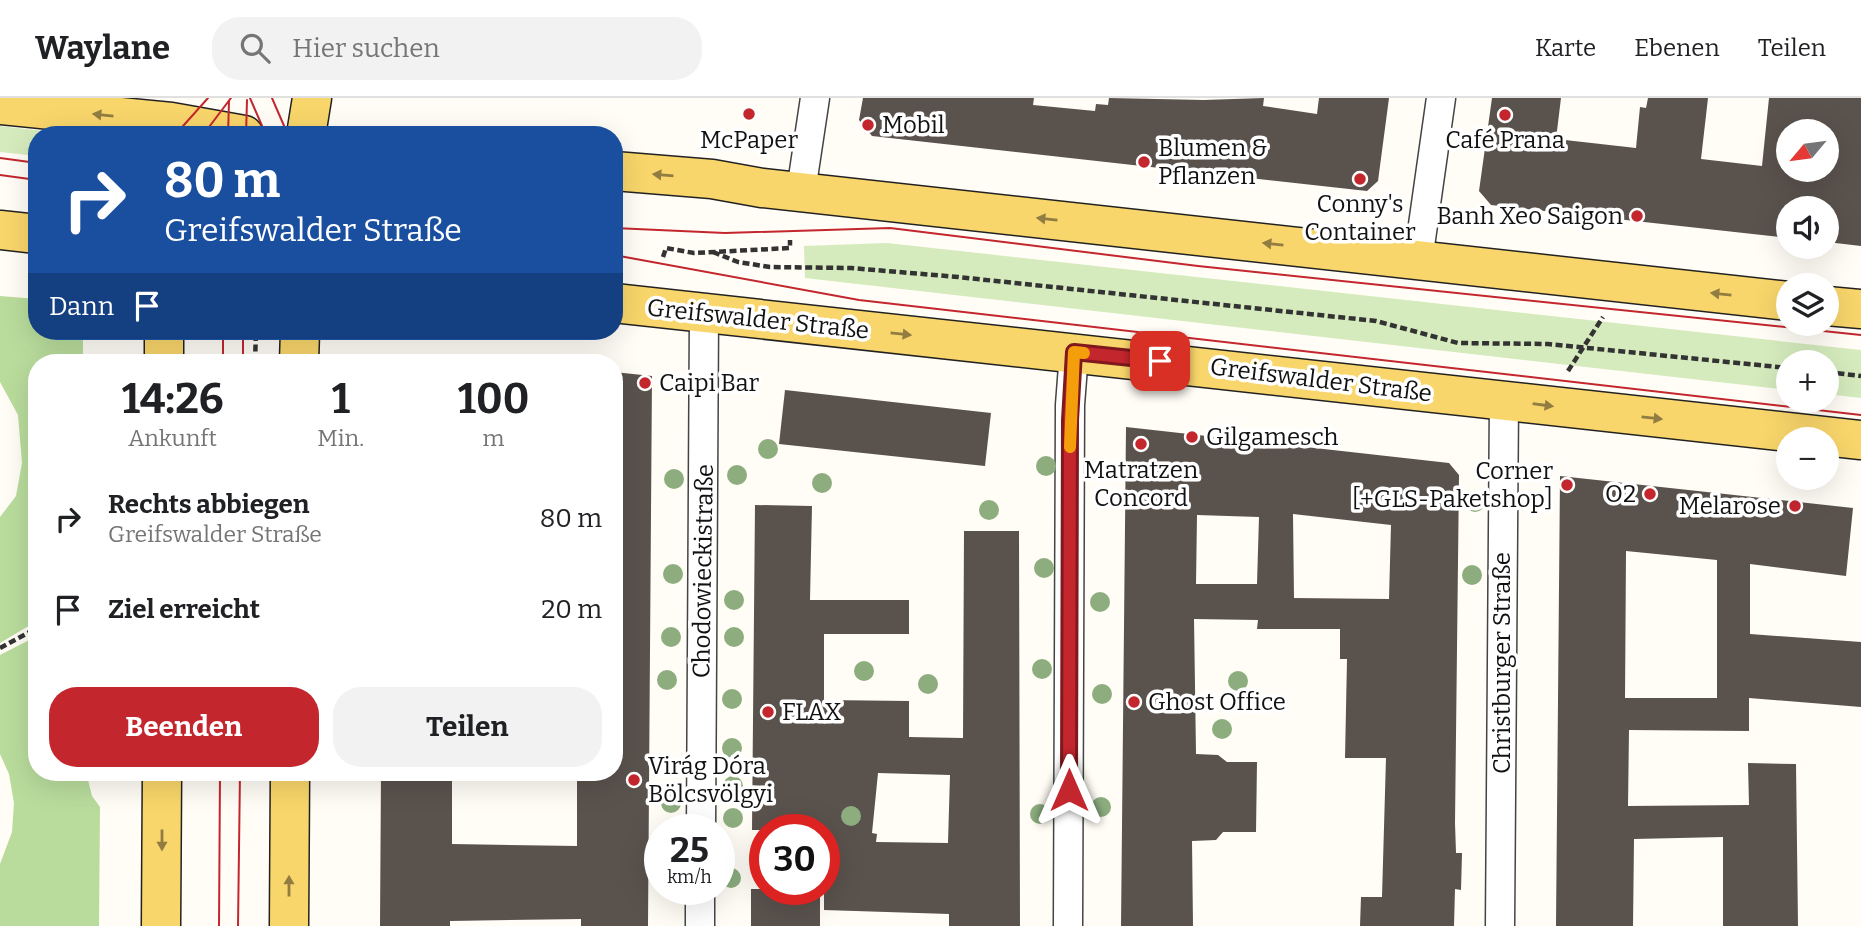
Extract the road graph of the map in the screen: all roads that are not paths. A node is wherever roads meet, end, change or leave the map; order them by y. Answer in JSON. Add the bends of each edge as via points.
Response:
{"nodes":[{"id":1,"x":312,"y":98,"type":"edge"},
{"id":2,"x":815,"y":98,"type":"edge"},
{"id":3,"x":1441,"y":98,"type":"edge"},
{"id":4,"x":0,"y":105,"type":"edge"},
{"id":5,"x":172,"y":118,"type":"edge"},
{"id":6,"x":206,"y":126,"type":"edge"},
{"id":7,"x":307,"y":126,"type":"edge"},
{"id":8,"x":623,"y":172,"type":"edge"},
{"id":9,"x":801,"y":191,"type":"junction"},
{"id":10,"x":0,"y":229,"type":"edge"},
{"id":11,"x":28,"y":233,"type":"edge"},
{"id":12,"x":1418,"y":260,"type":"junction"},
{"id":13,"x":1776,"y":300,"type":"edge"},
{"id":14,"x":623,"y":304,"type":"edge"},
{"id":15,"x":1839,"y":307,"type":"edge"},
{"id":16,"x":1861,"y":309,"type":"edge"},
{"id":17,"x":704,"y":313,"type":"junction"},
{"id":18,"x":1074,"y":352,"type":"junction"},
{"id":19,"x":1504,"y":400,"type":"junction"},
{"id":20,"x":1861,"y":440,"type":"edge"},
{"id":21,"x":162,"y":781,"type":"edge"},
{"id":22,"x":290,"y":781,"type":"edge"},
{"id":23,"x":701,"y":814,"type":"edge"},
{"id":24,"x":700,"y":905,"type":"edge"},
{"id":25,"x":161,"y":926,"type":"edge"},
{"id":26,"x":289,"y":926,"type":"edge"},
{"id":27,"x":700,"y":926,"type":"edge"},
{"id":28,"x":1068,"y":926,"type":"edge"},
{"id":29,"x":1500,"y":926,"type":"edge"}],
"edges":[{"from":1,"to":7,"type":"main road"},
{"from":2,"to":9,"type":"street"},
{"from":3,"to":12,"type":"street"},
{"from":5,"to":4,"type":"main road","one_way":true},
{"from":5,"to":6,"type":"main road"},
{"from":9,"to":8,"type":"main road","one_way":true},
{"from":12,"to":9,"type":"main road","one_way":true},
{"from":10,"to":11,"type":"main road"},
{"from":13,"to":12,"type":"main road","one_way":true},
{"from":14,"to":17,"type":"main road","name":"Greifswalder Straße"},
{"from":15,"to":16,"type":"main road"},
{"from":17,"to":18,"type":"main road","name":"Greifswalder Straße","one_way":true},
{"from":17,"to":23,"type":"street","name":"Chodowieckistraße"},
{"from":18,"to":19,"type":"main road","name":"Greifswalder Straße"},
{"from":18,"to":28,"type":"street"},
{"from":19,"to":20,"type":"main road","name":"Greifswalder Straße","one_way":true},
{"from":19,"to":29,"type":"street","name":"Christburger Straße"},
{"from":21,"to":25,"type":"main road","one_way":true},
{"from":26,"to":22,"type":"main road","one_way":true},
{"from":24,"to":27,"type":"street"}]}
